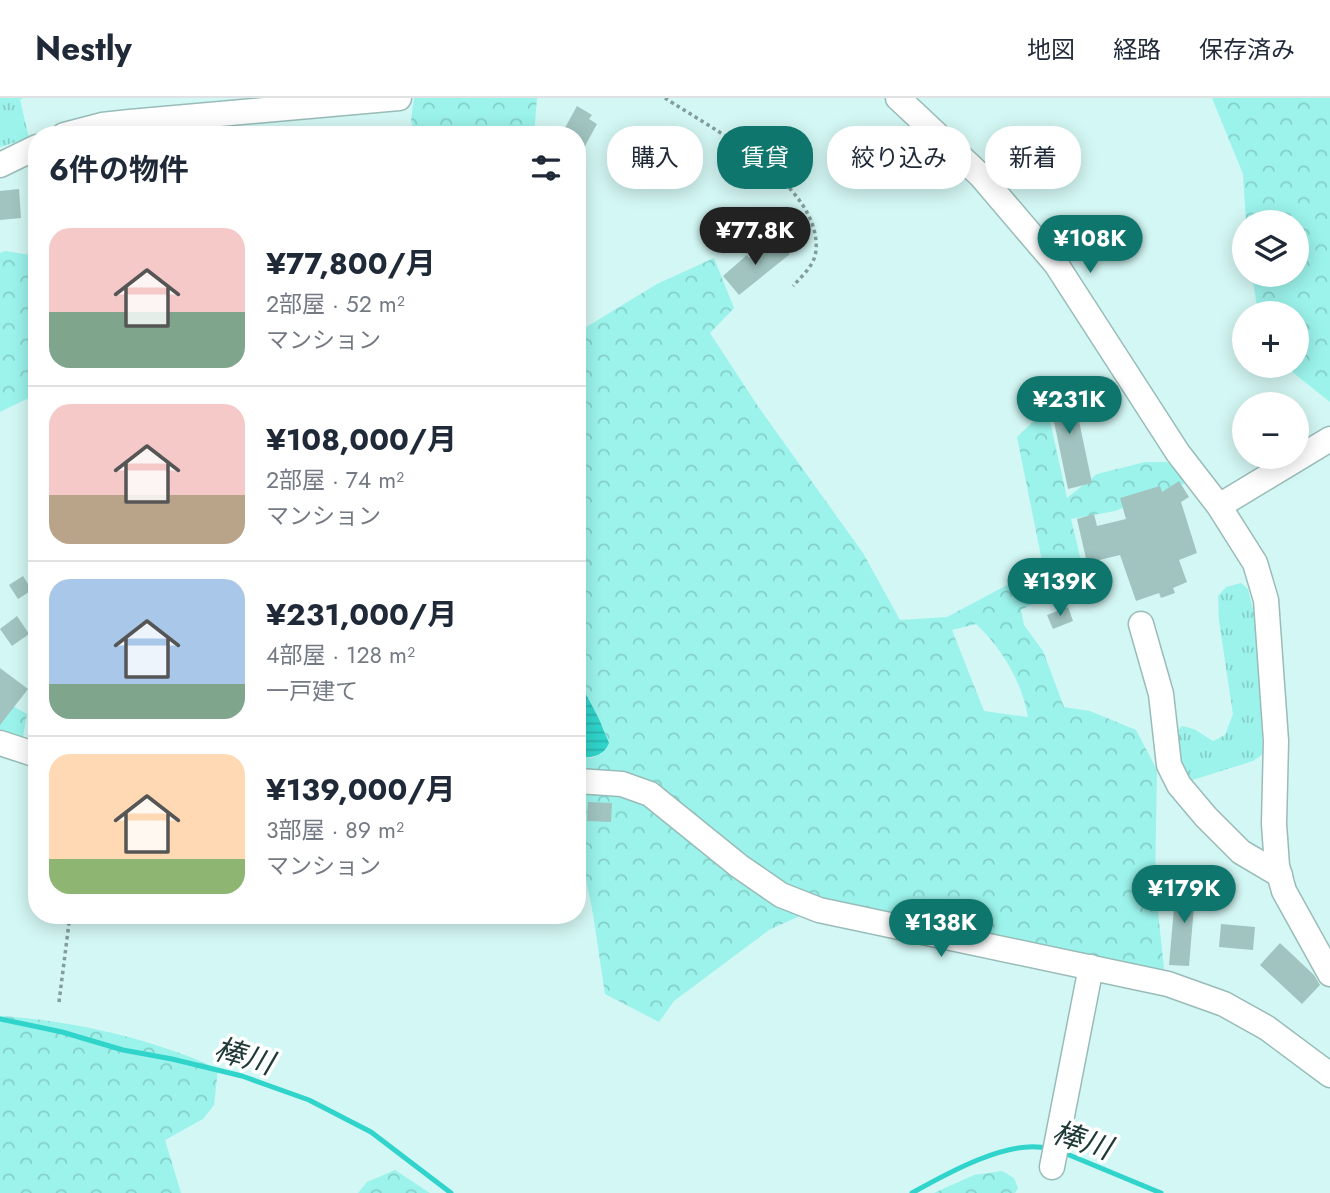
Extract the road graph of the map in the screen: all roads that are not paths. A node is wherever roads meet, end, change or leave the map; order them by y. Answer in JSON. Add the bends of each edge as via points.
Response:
{"nodes":[{"id":1,"x":400,"y":98,"type":"edge"},
{"id":2,"x":898,"y":98,"type":"edge"},
{"id":3,"x":218,"y":106,"type":"edge"},
{"id":4,"x":138,"y":126,"type":"edge"},
{"id":5,"x":28,"y":151,"type":"edge"},
{"id":6,"x":0,"y":165,"type":"edge"},
{"id":7,"x":1330,"y":439,"type":"edge"},
{"id":8,"x":1219,"y":506,"type":"junction"},
{"id":9,"x":1141,"y":624,"type":"dead end"},
{"id":10,"x":0,"y":743,"type":"edge"},
{"id":11,"x":28,"y":752,"type":"edge"},
{"id":12,"x":586,"y":782,"type":"edge"},
{"id":13,"x":1280,"y":875,"type":"junction"},
{"id":14,"x":1091,"y":967,"type":"junction"},
{"id":15,"x":1330,"y":974,"type":"edge"},
{"id":16,"x":1330,"y":1075,"type":"edge"},
{"id":17,"x":1052,"y":1167,"type":"dead end"}],
"edges":[{"from":1,"to":3,"type":"street"},
{"from":2,"to":8,"type":"street","via":[[981,176],[1056,264],[1178,453]]},
{"from":3,"to":4,"type":"street"},
{"from":5,"to":6,"type":"street"},
{"from":7,"to":8,"type":"street"},
{"from":8,"to":13,"type":"street","via":[[1255,563],[1266,600],[1276,741],[1273,824]]},
{"from":9,"to":13,"type":"street","via":[[1161,694],[1169,765],[1179,785],[1241,852]]},
{"from":10,"to":11,"type":"street"},
{"from":12,"to":14,"type":"street","via":[[622,784],[650,794],[780,895],[819,910]]},
{"from":13,"to":15,"type":"street","via":[[1284,891]]},
{"from":14,"to":16,"type":"street","via":[[1168,984],[1224,1004],[1267,1028]]},
{"from":14,"to":17,"type":"street"}]}
